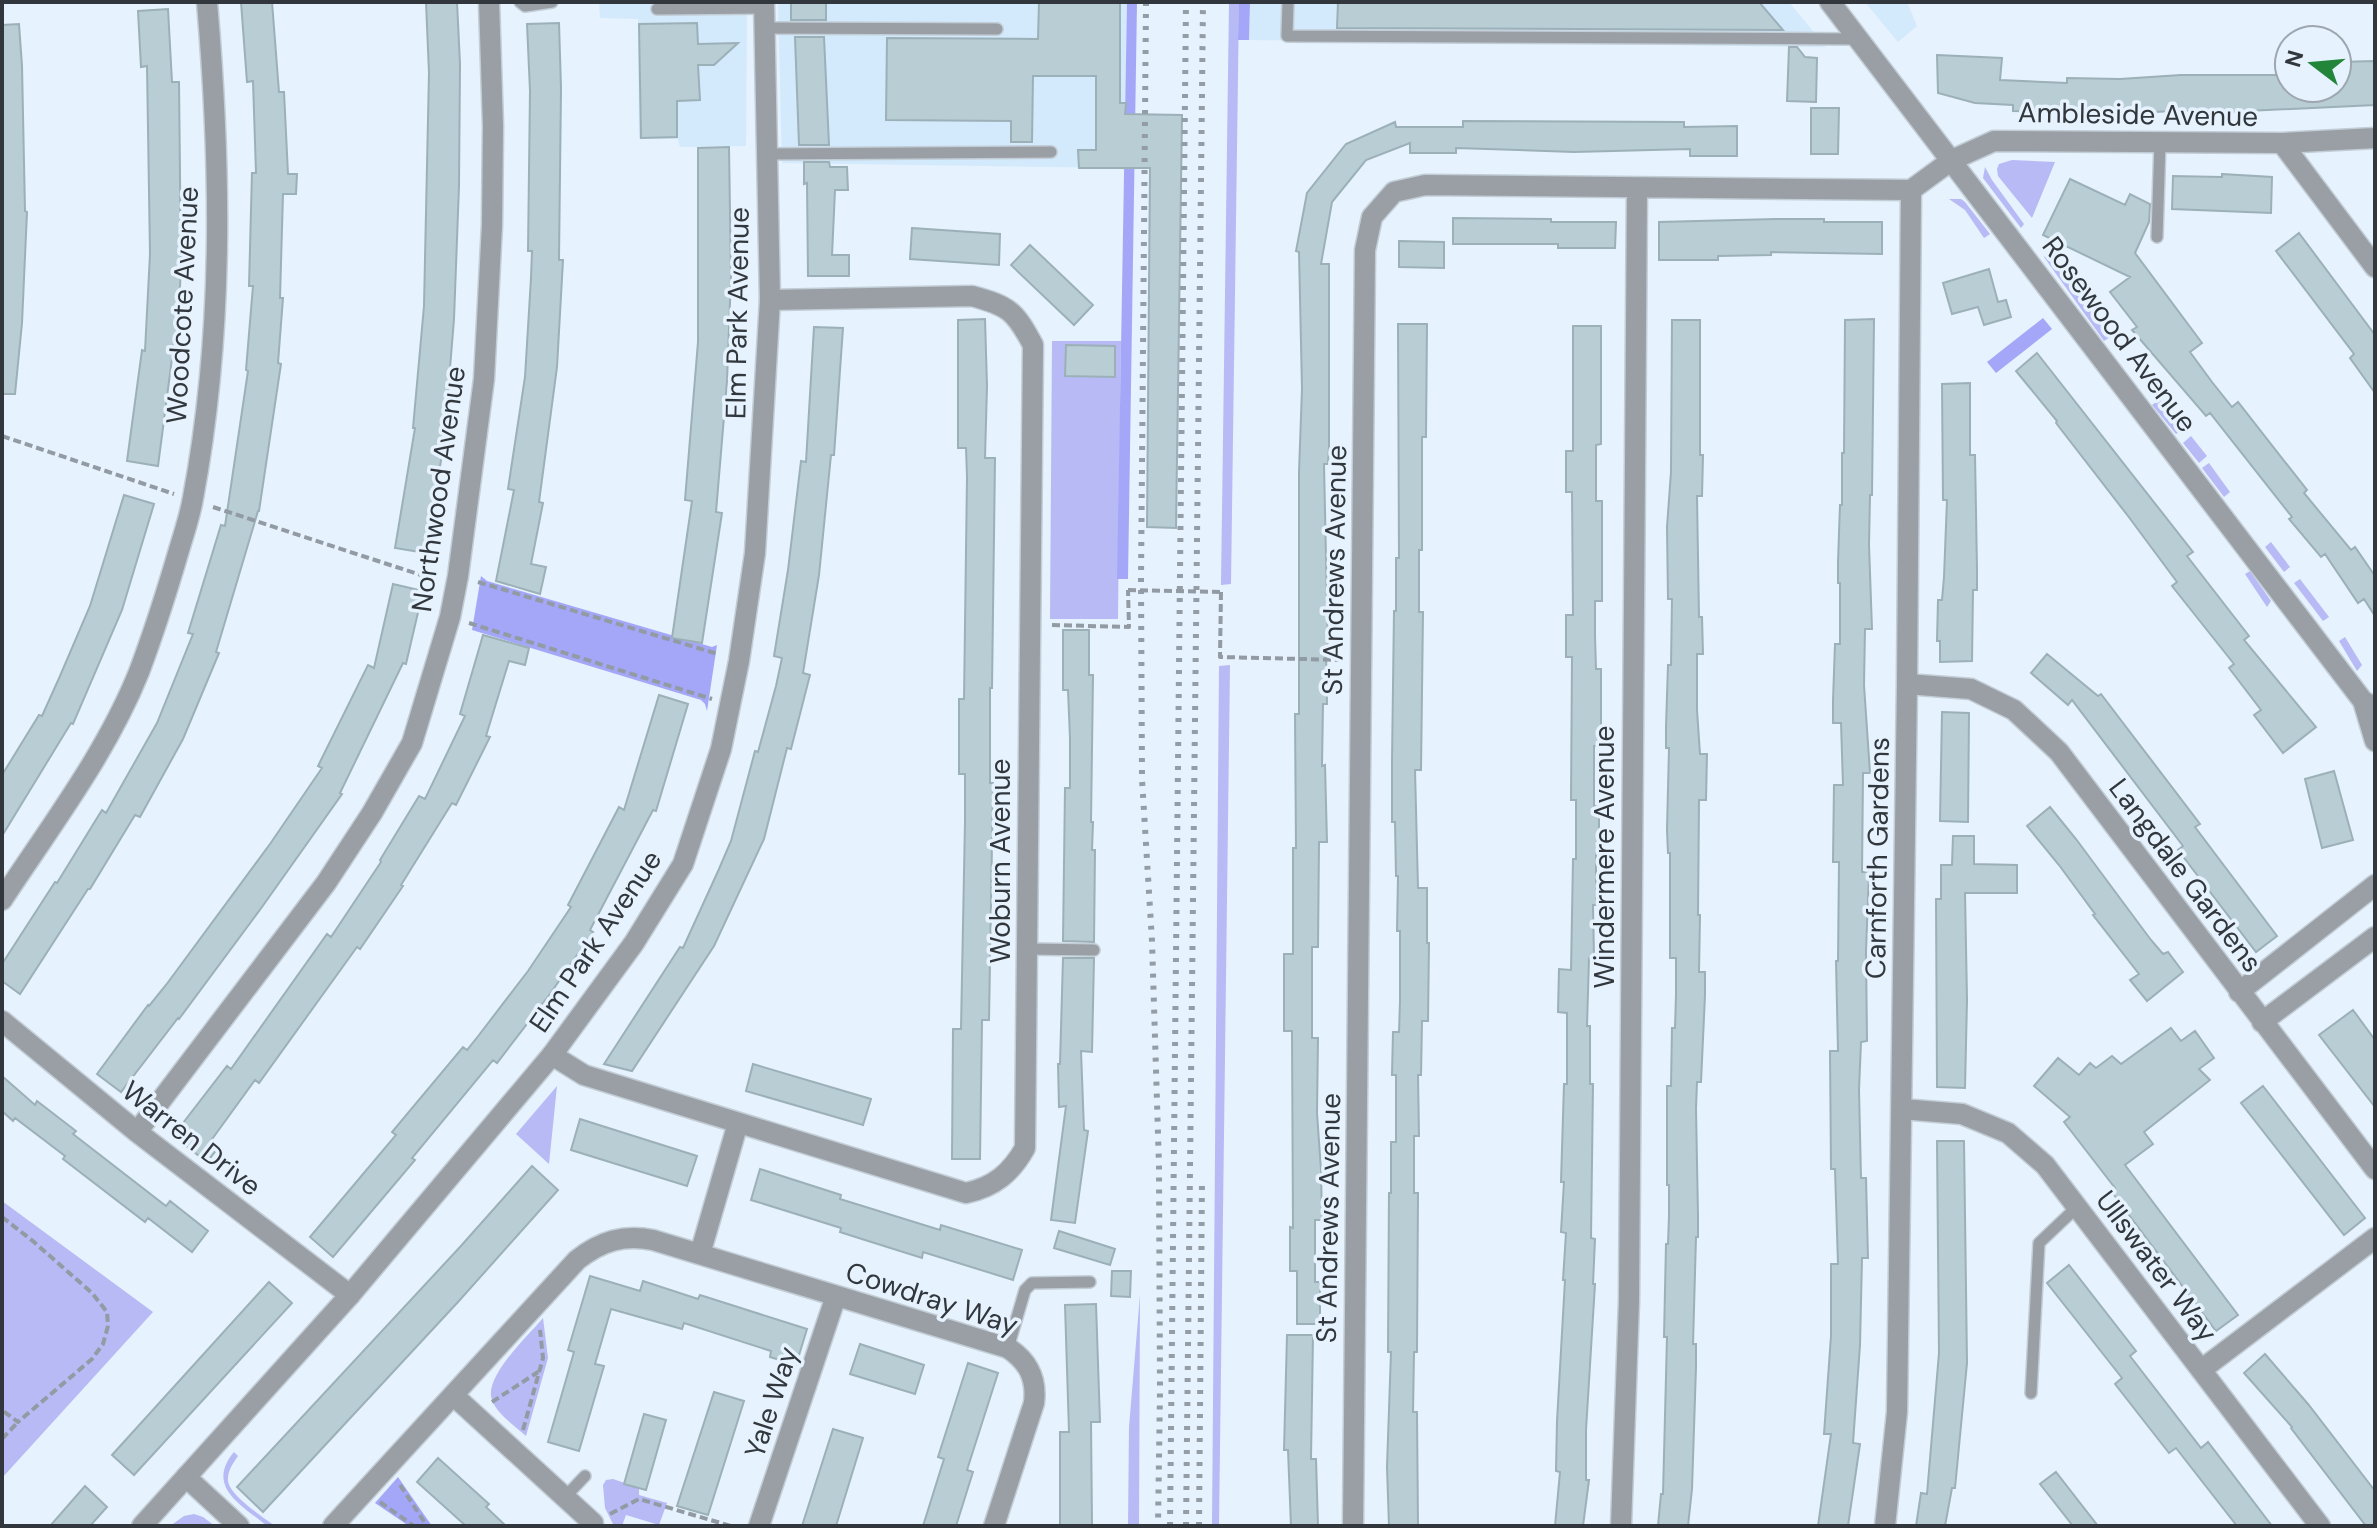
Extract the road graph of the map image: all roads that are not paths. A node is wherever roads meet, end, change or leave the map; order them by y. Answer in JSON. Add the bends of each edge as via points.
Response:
{"nodes":[{"id":1,"x":207,"y":2,"type":"edge"},
{"id":2,"x":489,"y":2,"type":"edge"},
{"id":3,"x":520,"y":2,"type":"edge"},
{"id":4,"x":552,"y":2,"type":"edge"},
{"id":5,"x":1288,"y":2,"type":"edge"},
{"id":6,"x":1830,"y":2,"type":"edge"},
{"id":7,"x":657,"y":9,"type":"dead end"},
{"id":8,"x":764,"y":13,"type":"edge"},
{"id":9,"x":997,"y":29,"type":"dead end"},
{"id":10,"x":1859,"y":39,"type":"junction"},
{"id":11,"x":2375,"y":138,"type":"edge"},
{"id":12,"x":2160,"y":142,"type":"junction"},
{"id":13,"x":2282,"y":143,"type":"junction"},
{"id":14,"x":1051,"y":152,"type":"dead end"},
{"id":15,"x":767,"y":154,"type":"junction"},
{"id":16,"x":1952,"y":160,"type":"junction"},
{"id":17,"x":1637,"y":188,"type":"junction"},
{"id":18,"x":1911,"y":190,"type":"junction"},
{"id":19,"x":2157,"y":237,"type":"dead end"},
{"id":20,"x":2375,"y":267,"type":"edge"},
{"id":21,"x":770,"y":300,"type":"junction"},
{"id":22,"x":1907,"y":684,"type":"junction"},
{"id":23,"x":2369,"y":704,"type":"edge"},
{"id":24,"x":2375,"y":741,"type":"edge"},
{"id":25,"x":2375,"y":885,"type":"edge"},
{"id":26,"x":2,"y":900,"type":"edge"},
{"id":27,"x":2375,"y":937,"type":"edge"},
{"id":28,"x":1028,"y":949,"type":"junction"},
{"id":29,"x":1094,"y":950,"type":"dead end"},
{"id":30,"x":2239,"y":992,"type":"junction"},
{"id":31,"x":2,"y":1021,"type":"edge"},
{"id":32,"x":2262,"y":1022,"type":"junction"},
{"id":33,"x":552,"y":1055,"type":"junction"},
{"id":34,"x":1902,"y":1109,"type":"junction"},
{"id":35,"x":738,"y":1123,"type":"junction"},
{"id":36,"x":137,"y":1132,"type":"junction"},
{"id":37,"x":2375,"y":1169,"type":"edge"},
{"id":38,"x":2077,"y":1207,"type":"junction"},
{"id":39,"x":2375,"y":1238,"type":"edge"},
{"id":40,"x":700,"y":1254,"type":"junction"},
{"id":41,"x":1090,"y":1282,"type":"dead end"},
{"id":42,"x":350,"y":1295,"type":"junction"},
{"id":43,"x":836,"y":1296,"type":"junction"},
{"id":44,"x":1008,"y":1348,"type":"junction"},
{"id":45,"x":2201,"y":1370,"type":"junction"},
{"id":46,"x":2031,"y":1393,"type":"dead end"},
{"id":47,"x":453,"y":1395,"type":"junction"},
{"id":48,"x":585,"y":1476,"type":"dead end"},
{"id":49,"x":186,"y":1477,"type":"junction"},
{"id":50,"x":565,"y":1497,"type":"junction"},
{"id":51,"x":593,"y":1523,"type":"road end"},
{"id":52,"x":142,"y":1526,"type":"edge"},
{"id":53,"x":239,"y":1526,"type":"edge"},
{"id":54,"x":333,"y":1526,"type":"edge"},
{"id":55,"x":759,"y":1526,"type":"edge"},
{"id":56,"x":994,"y":1526,"type":"edge"},
{"id":57,"x":1353,"y":1526,"type":"edge"},
{"id":58,"x":1621,"y":1526,"type":"edge"},
{"id":59,"x":1885,"y":1526,"type":"edge"},
{"id":60,"x":2320,"y":1526,"type":"edge"}],
"edges":[{"from":1,"to":26,"type":"street","name":"Woodcote Avenue","via":[[218,156],[218,258],[212,375],[193,501],[133,685],[103,747]]},
{"from":2,"to":36,"type":"street","name":"Northwood Avenue","via":[[492,225],[484,379],[450,617],[412,743],[326,883]]},
{"from":3,"to":4,"type":"lane"},
{"from":5,"to":10,"type":"lane","via":[[1287,36]]},
{"from":6,"to":10,"type":"street","name":"Rosewood Avenue"},
{"from":7,"to":8,"type":"lane"},
{"from":8,"to":9,"type":"lane"},
{"from":8,"to":15,"type":"street","name":"Elm Park Avenue"},
{"from":10,"to":16,"type":"street","name":"Rosewood Avenue"},
{"from":11,"to":13,"type":"street","name":"Ambleside Avenue"},
{"from":12,"to":13,"type":"street","name":"Ambleside Avenue"},
{"from":12,"to":16,"type":"street","name":"Ambleside Avenue","via":[[1994,141]]},
{"from":12,"to":19,"type":"lane"},
{"from":13,"to":20,"type":"street"},
{"from":14,"to":15,"type":"lane"},
{"from":15,"to":21,"type":"street","name":"Elm Park Avenue"},
{"from":16,"to":18,"type":"street"},
{"from":16,"to":23,"type":"street","name":"Rosewood Avenue"},
{"from":17,"to":18,"type":"street","name":"St Andrews Avenue"},
{"from":17,"to":57,"type":"street","name":"St Andrews Avenue","via":[[1425,185],[1394,192],[1372,217],[1365,250]]},
{"from":17,"to":58,"type":"street","name":"Windermere Avenue","via":[[1629,1269]]},
{"from":18,"to":22,"type":"street","name":"Carnforth Gardens"},
{"from":21,"to":28,"type":"street","name":"Woburn Avenue","via":[[972,296],[1001,304],[1020,320],[1033,345]]},
{"from":21,"to":33,"type":"street","name":"Elm Park Avenue","via":[[755,553],[721,749],[683,864],[634,943]]},
{"from":22,"to":30,"type":"street","name":"Langdale Gardens","via":[[1971,689],[2014,710],[2059,752]]},
{"from":22,"to":34,"type":"street","name":"Carnforth Gardens"},
{"from":23,"to":24,"type":"street"},
{"from":25,"to":30,"type":"street"},
{"from":27,"to":32,"type":"street"},
{"from":28,"to":29,"type":"lane"},
{"from":28,"to":35,"type":"street","name":"Woburn Avenue","via":[[1025,1148],[994,1183],[966,1193]]},
{"from":30,"to":32,"type":"street","name":"Langdale Gardens"},
{"from":31,"to":36,"type":"street","name":"Warren Drive"},
{"from":32,"to":37,"type":"street","name":"Langdale Gardens"},
{"from":33,"to":35,"type":"street","name":"Woburn Avenue","via":[[584,1075]]},
{"from":33,"to":42,"type":"street","name":"Elm Park Avenue"},
{"from":34,"to":38,"type":"street","name":"Ullswater Way","via":[[1962,1114],[2008,1133],[2045,1165]]},
{"from":34,"to":59,"type":"street","name":"Carnforth Gardens","via":[[1897,1412]]},
{"from":35,"to":40,"type":"street"},
{"from":36,"to":42,"type":"street","name":"Warren Drive"},
{"from":38,"to":45,"type":"street","name":"Ullswater Way"},
{"from":38,"to":46,"type":"lane","via":[[2039,1243]]},
{"from":39,"to":45,"type":"street"},
{"from":40,"to":43,"type":"street","name":"Cowdray Way"},
{"from":40,"to":47,"type":"street","name":"Cowdray Way","via":[[640,1237],[600,1244],[577,1260]]},
{"from":41,"to":44,"type":"lane","via":[[1032,1283],[1025,1290]]},
{"from":42,"to":49,"type":"street","name":"Elm Park Avenue"},
{"from":43,"to":44,"type":"street","name":"Cowdray Way"},
{"from":43,"to":55,"type":"street","name":"Yale Way"},
{"from":44,"to":56,"type":"street","name":"Cowdray Way","via":[[1027,1364],[1036,1393]]},
{"from":45,"to":60,"type":"street","name":"Ullswater Way"},
{"from":47,"to":50,"type":"street"},
{"from":47,"to":54,"type":"street","name":"Cowdray Way"},
{"from":48,"to":50,"type":"lane"},
{"from":49,"to":52,"type":"street","name":"Elm Park Avenue"},
{"from":49,"to":53,"type":"street"},
{"from":50,"to":51,"type":"street"}]}
